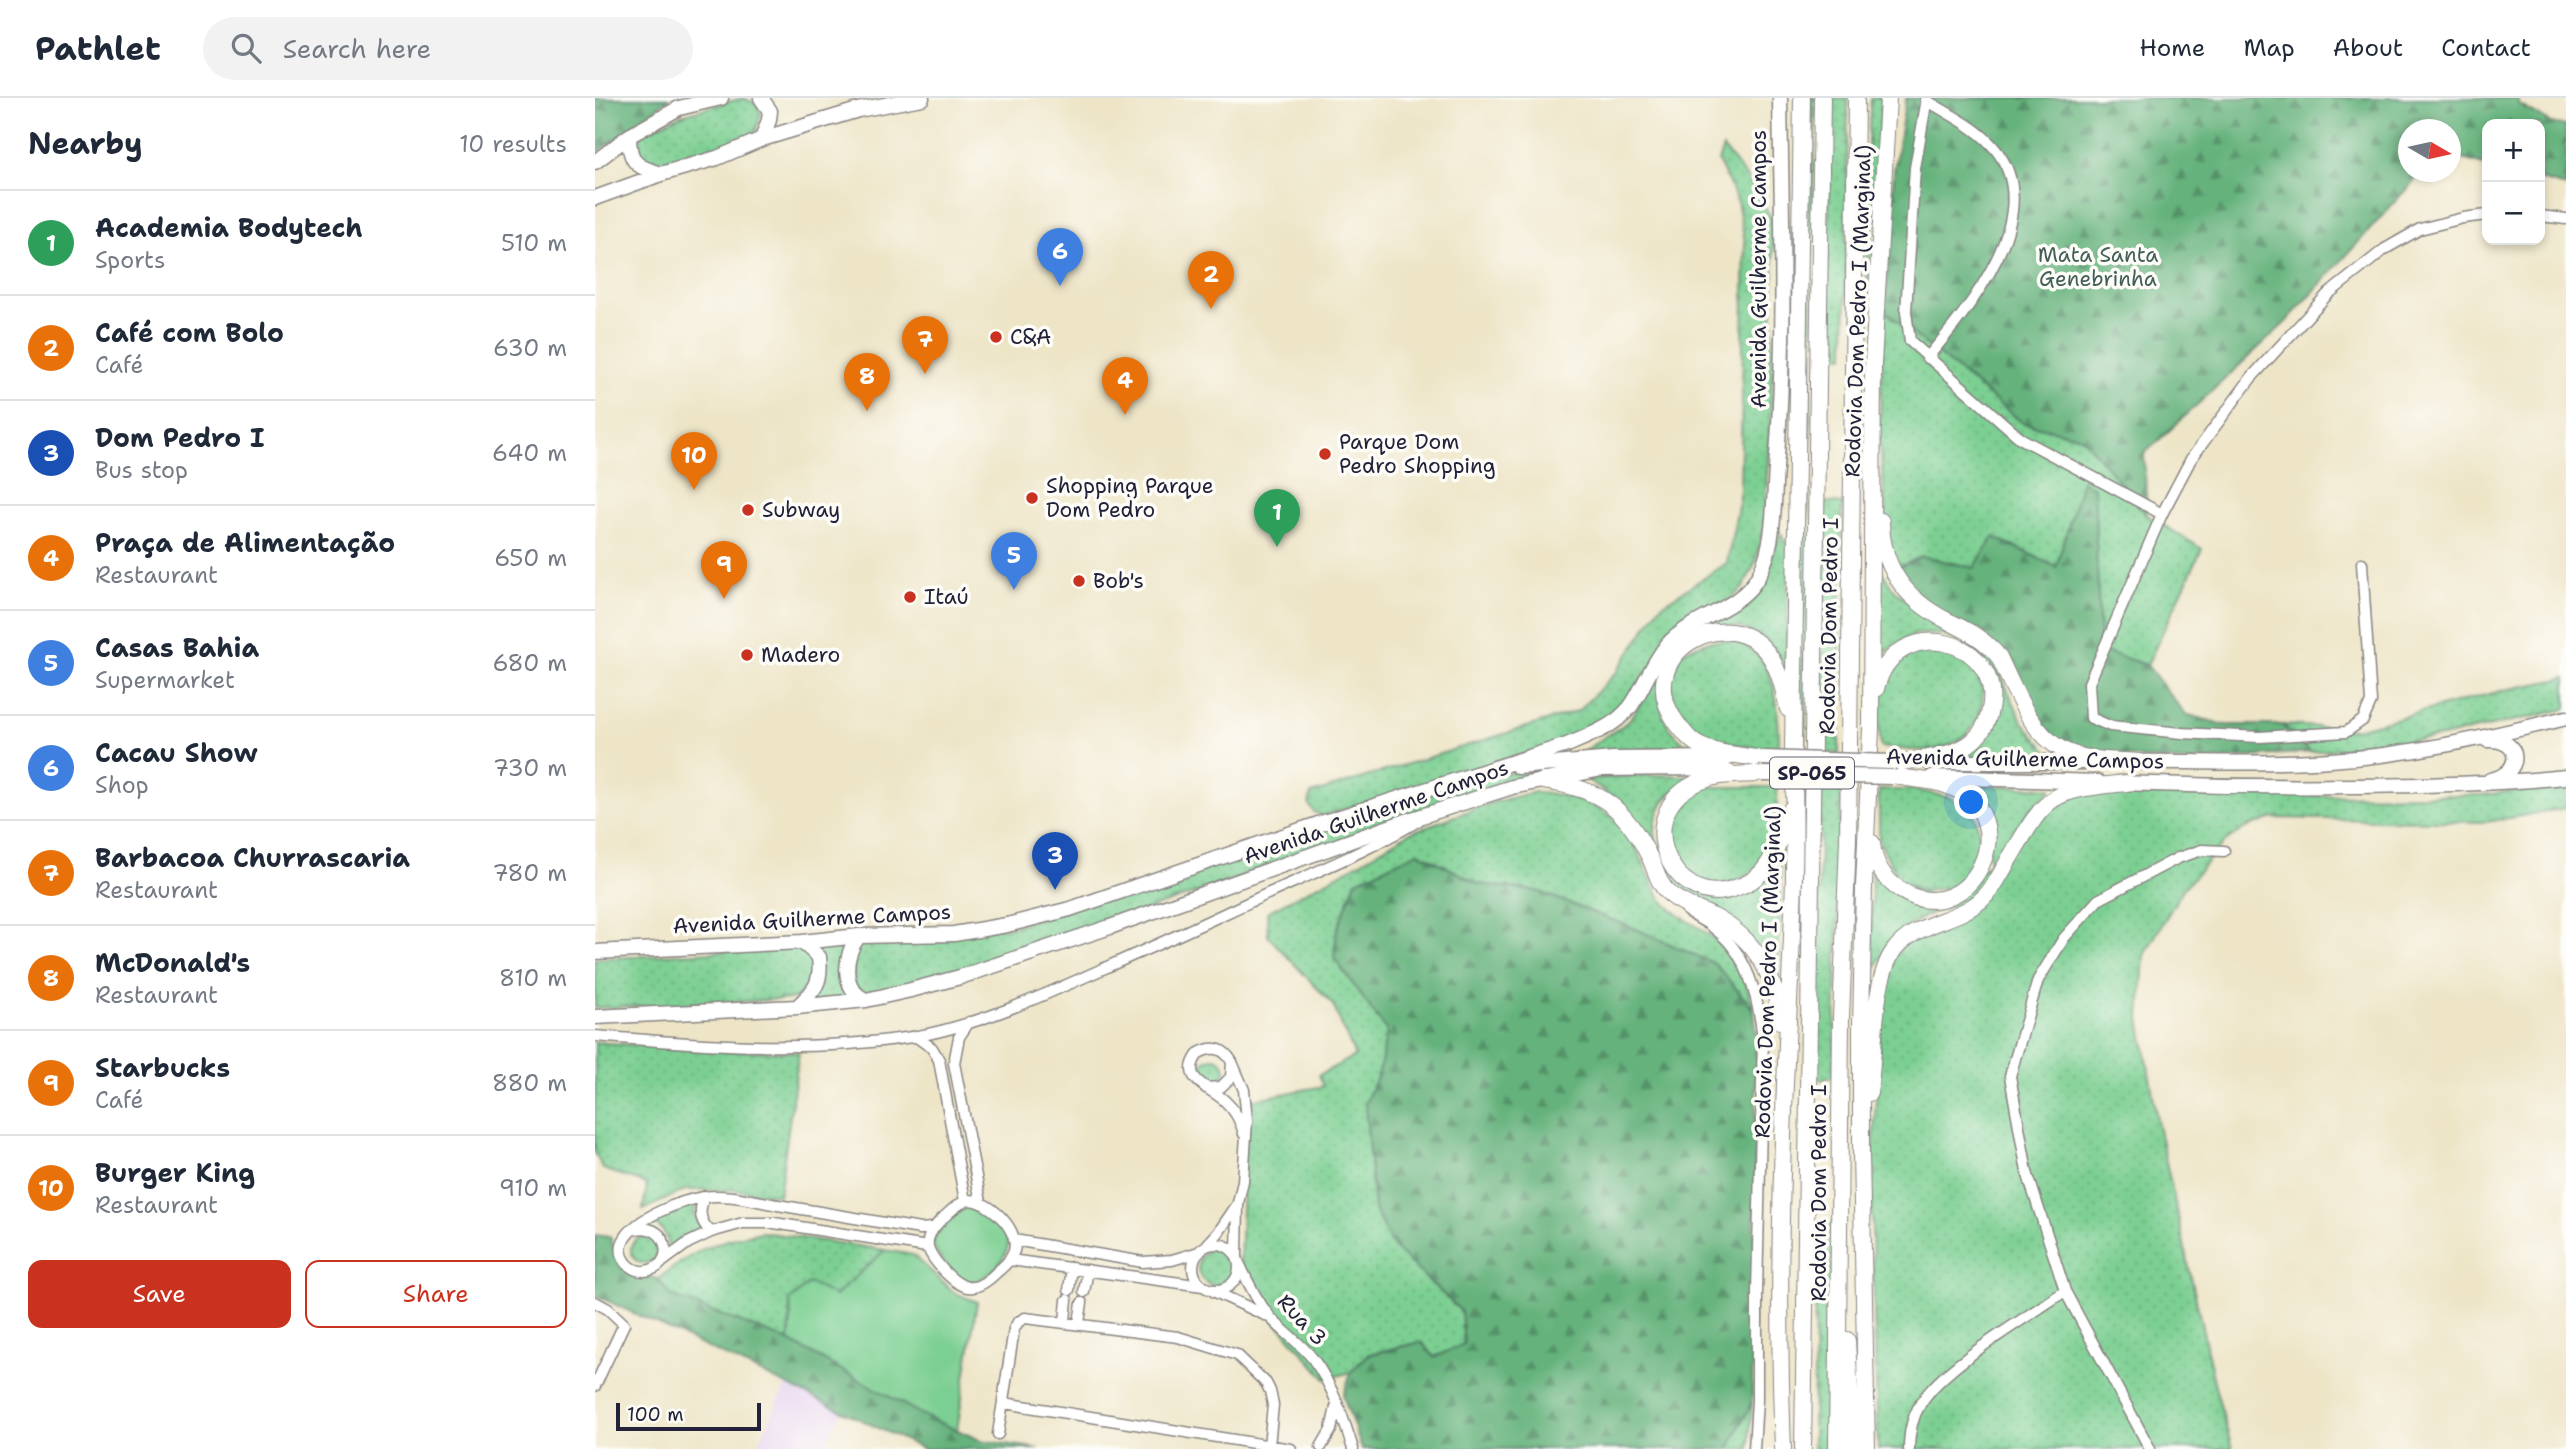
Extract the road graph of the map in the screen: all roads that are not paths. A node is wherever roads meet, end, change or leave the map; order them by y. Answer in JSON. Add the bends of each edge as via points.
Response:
{"nodes":[{"id":1,"x":721,"y":98,"type":"edge"},
{"id":2,"x":761,"y":98,"type":"edge"},
{"id":3,"x":922,"y":98,"type":"edge"},
{"id":4,"x":1774,"y":98,"type":"edge"},
{"id":5,"x":1780,"y":98,"type":"edge"},
{"id":6,"x":1802,"y":98,"type":"edge"},
{"id":7,"x":1822,"y":98,"type":"edge"},
{"id":8,"x":1856,"y":98,"type":"edge"},
{"id":9,"x":1867,"y":98,"type":"edge"},
{"id":10,"x":1888,"y":98,"type":"edge"},
{"id":11,"x":1927,"y":99,"type":"edge"},
{"id":12,"x":699,"y":100,"type":"edge"},
{"id":13,"x":677,"y":103,"type":"edge"},
{"id":14,"x":1780,"y":135,"type":"junction"},
{"id":15,"x":629,"y":136,"type":"junction"},
{"id":16,"x":762,"y":139,"type":"junction"},
{"id":17,"x":595,"y":162,"type":"edge"},
{"id":18,"x":661,"y":174,"type":"junction"},
{"id":19,"x":595,"y":198,"type":"edge"},
{"id":20,"x":2482,"y":216,"type":"edge"},
{"id":21,"x":2545,"y":217,"type":"edge"},
{"id":22,"x":2566,"y":219,"type":"edge"},
{"id":23,"x":1854,"y":227,"type":"junction"},
{"id":24,"x":1927,"y":358,"type":"junction"},
{"id":25,"x":1873,"y":364,"type":"junction"},
{"id":26,"x":2162,"y":514,"type":"junction"},
{"id":27,"x":2362,"y":563,"type":"dead end"},
{"id":28,"x":2566,"y":718,"type":"edge"},
{"id":29,"x":1871,"y":729,"type":"junction"},
{"id":30,"x":2470,"y":742,"type":"junction"},
{"id":31,"x":1793,"y":750,"type":"junction"},
{"id":32,"x":2139,"y":762,"type":"junction"},
{"id":33,"x":1759,"y":766,"type":"junction"},
{"id":34,"x":1897,"y":769,"type":"junction"},
{"id":35,"x":1468,"y":777,"type":"junction"},
{"id":36,"x":2566,"y":778,"type":"edge"},
{"id":37,"x":1543,"y":781,"type":"junction"},
{"id":38,"x":2127,"y":783,"type":"junction"},
{"id":39,"x":2461,"y":785,"type":"junction"},
{"id":40,"x":1795,"y":796,"type":"junction"},
{"id":41,"x":1868,"y":803,"type":"junction"},
{"id":42,"x":1435,"y":811,"type":"junction"},
{"id":43,"x":2224,"y":850,"type":"dead end"},
{"id":44,"x":1670,"y":895,"type":"junction"},
{"id":45,"x":859,"y":936,"type":"junction"},
{"id":46,"x":802,"y":942,"type":"junction"},
{"id":47,"x":595,"y":952,"type":"edge"},
{"id":48,"x":866,"y":1000,"type":"junction"},
{"id":49,"x":797,"y":1007,"type":"junction"},
{"id":50,"x":595,"y":1017,"type":"edge"},
{"id":51,"x":969,"y":1022,"type":"junction"},
{"id":52,"x":595,"y":1036,"type":"edge"},
{"id":53,"x":915,"y":1036,"type":"junction"},
{"id":54,"x":1232,"y":1062,"type":"junction"},
{"id":55,"x":1785,"y":1084,"type":"junction"},
{"id":56,"x":1206,"y":1088,"type":"junction"},
{"id":57,"x":1245,"y":1136,"type":"junction"},
{"id":58,"x":1861,"y":1154,"type":"junction"},
{"id":59,"x":705,"y":1196,"type":"junction"},
{"id":60,"x":965,"y":1201,"type":"junction"},
{"id":61,"x":981,"y":1202,"type":"junction"},
{"id":62,"x":1238,"y":1203,"type":"junction"},
{"id":63,"x":932,"y":1228,"type":"junction"},
{"id":64,"x":632,"y":1230,"type":"junction"},
{"id":65,"x":711,"y":1231,"type":"junction"},
{"id":66,"x":1014,"y":1240,"type":"junction"},
{"id":67,"x":927,"y":1247,"type":"junction"},
{"id":68,"x":1202,"y":1249,"type":"junction"},
{"id":69,"x":1010,"y":1260,"type":"junction"},
{"id":70,"x":1238,"y":1260,"type":"junction"},
{"id":71,"x":662,"y":1262,"type":"junction"},
{"id":72,"x":1072,"y":1268,"type":"junction"},
{"id":73,"x":1088,"y":1270,"type":"junction"},
{"id":74,"x":1840,"y":1282,"type":"junction"},
{"id":75,"x":1207,"y":1288,"type":"junction"},
{"id":76,"x":2065,"y":1291,"type":"junction"},
{"id":77,"x":595,"y":1303,"type":"edge"},
{"id":78,"x":1271,"y":1318,"type":"junction"},
{"id":79,"x":1065,"y":1321,"type":"junction"},
{"id":80,"x":1079,"y":1323,"type":"junction"},
{"id":81,"x":1780,"y":1385,"type":"junction"},
{"id":82,"x":595,"y":1386,"type":"edge"},
{"id":83,"x":1336,"y":1400,"type":"junction"},
{"id":84,"x":1004,"y":1403,"type":"junction"},
{"id":85,"x":998,"y":1434,"type":"dead end"},
{"id":86,"x":1269,"y":1446,"type":"junction"},
{"id":87,"x":1320,"y":1448,"type":"edge"},
{"id":88,"x":1291,"y":1449,"type":"edge"},
{"id":89,"x":1352,"y":1449,"type":"edge"},
{"id":90,"x":1754,"y":1449,"type":"edge"},
{"id":91,"x":1776,"y":1449,"type":"edge"},
{"id":92,"x":1783,"y":1449,"type":"edge"},
{"id":93,"x":1803,"y":1449,"type":"edge"},
{"id":94,"x":1837,"y":1449,"type":"edge"},
{"id":95,"x":1853,"y":1449,"type":"edge"},
{"id":96,"x":1867,"y":1449,"type":"edge"},
{"id":97,"x":1909,"y":1449,"type":"edge"},
{"id":98,"x":2150,"y":1449,"type":"edge"}],
"edges":[{"from":1,"to":12,"type":"main road"},
{"from":2,"to":16,"type":"main road","via":[[770,111]]},
{"from":3,"to":16,"type":"main road","via":[[858,110]]},
{"from":4,"to":14,"type":"main road"},
{"from":5,"to":14,"type":"main road","name":"Avenida Guilherme Campos"},
{"from":6,"to":31,"type":"highway","name":"Rodovia Dom Pedro I (Marginal)","number":"SP-065"},
{"from":7,"to":93,"type":"highway","name":"Rodovia Dom Pedro I","number":"SP-065"},
{"from":8,"to":23,"type":"highway","name":"Rodovia Dom Pedro I","number":"SP-065"},
{"from":9,"to":23,"type":"highway"},
{"from":10,"to":25,"type":"highway","name":"Rodovia Dom Pedro I (Marginal)","number":"SP-065"},
{"from":11,"to":24,"type":"street","via":[[1915,168],[1906,312],[1909,341]]},
{"from":11,"to":24,"type":"street","via":[[1982,134],[2009,169],[2013,186],[2005,239],[1993,265],[1962,317]]},
{"from":12,"to":13,"type":"main road"},
{"from":13,"to":15,"type":"main road"},
{"from":14,"to":35,"type":"main road","name":"Avenida Guilherme Campos","via":[[1781,398],[1770,544],[1755,583],[1667,645],[1635,702],[1619,719],[1567,745]]},
{"from":15,"to":17,"type":"main road"},
{"from":15,"to":18,"type":"main road","via":[[634,162]]},
{"from":16,"to":18,"type":"main road"},
{"from":18,"to":19,"type":"main road"},
{"from":20,"to":26,"type":"street","via":[[2420,229],[2385,249],[2327,295],[2251,378],[2191,459]]},
{"from":21,"to":22,"type":"street"},
{"from":23,"to":74,"type":"highway","name":"Rodovia Dom Pedro I","number":"SP-065"},
{"from":24,"to":26,"type":"street","via":[[2020,438]]},
{"from":25,"to":29,"type":"highway","name":"Rodovia Dom Pedro I (Marginal)","number":"SP-065"},
{"from":25,"to":32,"type":"highway","via":[[1881,530],[1891,571],[1920,603],[1991,647],[2035,725],[2055,745],[2084,756]]},
{"from":26,"to":27,"type":"street","via":[[2089,683],[2091,718],[2110,726],[2259,737],[2346,732],[2363,720],[2371,702]]},
{"from":28,"to":30,"type":"main road","name":"Avenida Guilherme Campos"},
{"from":29,"to":34,"type":"highway","via":[[1879,676],[1906,646],[1928,640],[1945,642],[1975,658],[1986,674],[1992,700],[1980,734],[1950,754]]},
{"from":29,"to":41,"type":"highway","name":"Rodovia Dom Pedro I (Marginal)","number":"SP-065"},
{"from":30,"to":32,"type":"main road","name":"Avenida Guilherme Campos","via":[[2329,760]]},
{"from":30,"to":39,"type":"main road","via":[[2505,743],[2515,758],[2510,770],[2497,779]]},
{"from":31,"to":33,"type":"highway","via":[[1785,695],[1770,657],[1755,641],[1734,633],[1711,632],[1693,638],[1671,660],[1666,675],[1665,694],[1672,716],[1701,747]]},
{"from":31,"to":40,"type":"highway","name":"Rodovia Dom Pedro I (Marginal)","number":"SP-065"},
{"from":32,"to":34,"type":"main road","name":"Avenida Guilherme Campos"},
{"from":33,"to":34,"type":"main road","name":"Avenida Guilherme Campos","bridge":true},
{"from":33,"to":35,"type":"main road","name":"Avenida Guilherme Campos","via":[[1613,759],[1527,765]]},
{"from":33,"to":37,"type":"main road","name":"Avenida Guilherme Campos","via":[[1602,769]]},
{"from":33,"to":40,"type":"highway","via":[[1707,778],[1672,801],[1662,830],[1664,849],[1683,878],[1696,887],[1729,891],[1760,874],[1770,861]]},
{"from":34,"to":38,"type":"main road","name":"Avenida Guilherme Campos"},
{"from":34,"to":41,"type":"highway","via":[[1948,785],[1976,804],[1988,829],[1988,844],[1980,872],[1971,884],[1935,900],[1908,895],[1892,885],[1876,862]]},
{"from":35,"to":45,"type":"main road","name":"Avenida Guilherme Campos","via":[[1070,909],[954,934]]},
{"from":36,"to":39,"type":"main road","name":"Avenida Guilherme Campos"},
{"from":37,"to":42,"type":"main road","name":"Avenida Guilherme Campos"},
{"from":37,"to":44,"type":"highway","via":[[1588,791],[1610,803],[1629,821]]},
{"from":38,"to":39,"type":"main road","name":"Avenida Guilherme Campos"},
{"from":38,"to":58,"type":"highway","via":[[2082,788],[2050,800],[2027,827],[1980,901],[1935,922],[1894,950],[1878,994]]},
{"from":40,"to":55,"type":"highway","name":"Rodovia Dom Pedro I (Marginal)","number":"SP-065"},
{"from":41,"to":58,"type":"highway","name":"Rodovia Dom Pedro I (Marginal)","number":"SP-065"},
{"from":42,"to":48,"type":"main road","name":"Avenida Guilherme Campos","via":[[1109,928],[960,977]]},
{"from":42,"to":51,"type":"street","via":[[1326,869],[1030,1000]]},
{"from":43,"to":76,"type":"street","via":[[2202,850],[2178,859],[2098,900],[2064,938],[2038,980],[2010,1076],[2027,1172]]},
{"from":44,"to":55,"type":"highway","via":[[1725,922],[1759,954],[1778,998]]},
{"from":44,"to":90,"type":"street","via":[[1727,939],[1745,965],[1759,1006],[1763,1039]]},
{"from":45,"to":46,"type":"main road","name":"Avenida Guilherme Campos"},
{"from":45,"to":48,"type":"main road","via":[[848,957],[848,972],[851,987]]},
{"from":46,"to":47,"type":"main road","name":"Avenida Guilherme Campos"},
{"from":46,"to":49,"type":"main road","via":[[819,957],[821,973],[817,985]]},
{"from":48,"to":49,"type":"main road","name":"Avenida Guilherme Campos"},
{"from":49,"to":50,"type":"main road","name":"Avenida Guilherme Campos"},
{"from":51,"to":53,"type":"street"},
{"from":51,"to":61,"type":"street","via":[[959,1037],[954,1063]]},
{"from":52,"to":53,"type":"street","via":[[789,1046]]},
{"from":53,"to":60,"type":"street","via":[[932,1048],[939,1060]]},
{"from":54,"to":56,"type":"street","via":[[1227,1083]]},
{"from":54,"to":56,"type":"street","via":[[1214,1048],[1199,1053],[1192,1070]]},
{"from":54,"to":57,"type":"street","via":[[1244,1090]]},
{"from":55,"to":81,"type":"highway","name":"Rodovia Dom Pedro I (Marginal)","number":"SP-065"},
{"from":56,"to":57,"type":"street","via":[[1230,1106]]},
{"from":57,"to":62,"type":"street"},
{"from":58,"to":96,"type":"highway","name":"Rodovia Dom Pedro I (Marginal)","number":"SP-065"},
{"from":59,"to":63,"type":"street"},
{"from":59,"to":64,"type":"street","via":[[663,1210]]},
{"from":59,"to":65,"type":"street","via":[[700,1216]]},
{"from":60,"to":61,"type":"street"},
{"from":60,"to":63,"type":"street"},
{"from":61,"to":66,"type":"street","via":[[1011,1231]]},
{"from":62,"to":68,"type":"street"},
{"from":62,"to":70,"type":"street"},
{"from":63,"to":67,"type":"street"},
{"from":64,"to":71,"type":"street","via":[[651,1228],[660,1234],[665,1253]]},
{"from":64,"to":71,"type":"street","via":[[621,1249],[631,1268],[642,1272]]},
{"from":65,"to":67,"type":"street","via":[[743,1223],[774,1223]]},
{"from":65,"to":71,"type":"street"},
{"from":66,"to":68,"type":"street","via":[[1143,1262],[1172,1260]]},
{"from":66,"to":69,"type":"street"},
{"from":67,"to":69,"type":"street","via":[[954,1282],[966,1287],[983,1285]]},
{"from":68,"to":70,"type":"street","via":[[1223,1245]]},
{"from":68,"to":75,"type":"street","via":[[1195,1258],[1194,1274]]},
{"from":69,"to":72,"type":"street"},
{"from":70,"to":75,"type":"street","via":[[1235,1282]]},
{"from":70,"to":78,"type":"street","name":"Rua 3"},
{"from":72,"to":73,"type":"street"},
{"from":72,"to":79,"type":"street"},
{"from":73,"to":75,"type":"street"},
{"from":73,"to":80,"type":"street"},
{"from":74,"to":94,"type":"highway","name":"Rodovia Dom Pedro I","number":"SP-065"},
{"from":74,"to":95,"type":"highway","via":[[1850,1361]]},
{"from":75,"to":78,"type":"street"},
{"from":76,"to":97,"type":"street","via":[[1945,1376],[1922,1402],[1910,1430]]},
{"from":76,"to":98,"type":"street"},
{"from":77,"to":82,"type":"street","via":[[624,1324]]},
{"from":78,"to":83,"type":"street","name":"Rua 3","via":[[1312,1357]]},
{"from":79,"to":80,"type":"street"},
{"from":79,"to":84,"type":"street","via":[[1025,1318],[1018,1322]]},
{"from":80,"to":86,"type":"street","via":[[1178,1337],[1237,1355],[1270,1391]]},
{"from":81,"to":91,"type":"highway"},
{"from":81,"to":92,"type":"highway"},
{"from":83,"to":87,"type":"street","via":[[1336,1416]]},
{"from":83,"to":89,"type":"street","name":"Rua 3"},
{"from":84,"to":85,"type":"street"},
{"from":84,"to":86,"type":"street"},
{"from":86,"to":88,"type":"street"},
{"from":87,"to":89,"type":"street","via":[[1339,1441]]}]}
